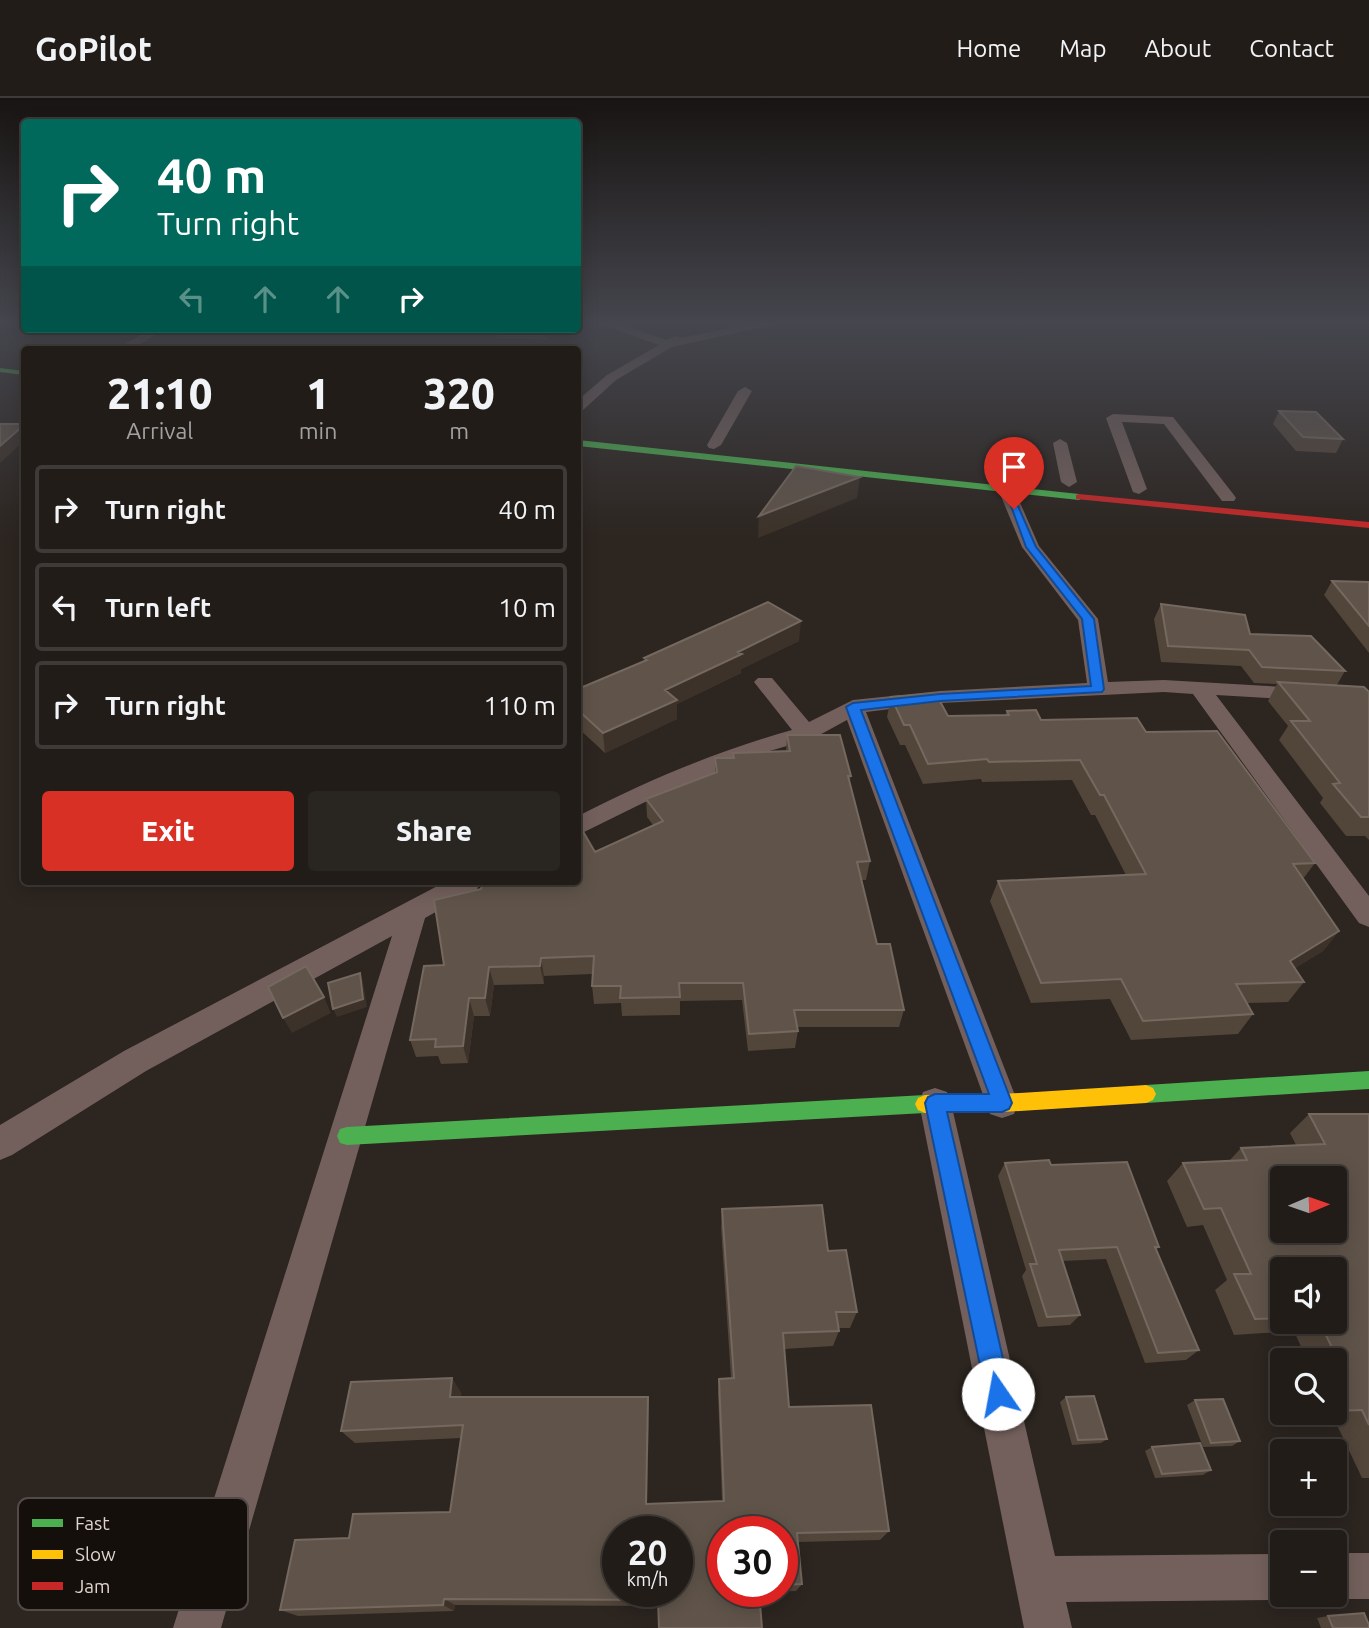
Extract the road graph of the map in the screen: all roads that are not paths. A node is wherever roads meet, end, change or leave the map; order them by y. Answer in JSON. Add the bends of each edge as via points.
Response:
{"nodes":[{"id":1,"x":742,"y":395,"type":"edge"},
{"id":2,"x":581,"y":431,"type":"edge"},
{"id":3,"x":581,"y":443,"type":"edge"},
{"id":4,"x":1060,"y":443,"type":"dead end"},
{"id":5,"x":714,"y":445,"type":"junction"},
{"id":6,"x":1069,"y":482,"type":"junction"},
{"id":7,"x":1006,"y":489,"type":"junction"},
{"id":8,"x":1139,"y":489,"type":"junction"},
{"id":9,"x":1227,"y":498,"type":"junction"},
{"id":10,"x":1369,"y":512,"type":"edge"},
{"id":11,"x":1369,"y":525,"type":"edge"},
{"id":12,"x":765,"y":682,"type":"dead end"},
{"id":13,"x":1199,"y":688,"type":"junction"},
{"id":14,"x":1098,"y":689,"type":"junction"},
{"id":15,"x":1369,"y":698,"type":"edge"},
{"id":16,"x":853,"y":707,"type":"junction"},
{"id":17,"x":806,"y":733,"type":"junction"},
{"id":18,"x":581,"y":824,"type":"edge"},
{"id":19,"x":462,"y":885,"type":"edge"},
{"id":20,"x":414,"y":909,"type":"junction"},
{"id":21,"x":1369,"y":916,"type":"edge"},
{"id":22,"x":1369,"y":1080,"type":"edge"},
{"id":23,"x":935,"y":1103,"type":"junction"},
{"id":24,"x":1002,"y":1103,"type":"junction"},
{"id":25,"x":347,"y":1136,"type":"junction"},
{"id":26,"x":0,"y":1144,"type":"edge"},
{"id":27,"x":237,"y":1498,"type":"edge"},
{"id":28,"x":1347,"y":1576,"type":"edge"},
{"id":29,"x":1369,"y":1576,"type":"edge"},
{"id":30,"x":1270,"y":1577,"type":"edge"},
{"id":31,"x":1038,"y":1579,"type":"junction"},
{"id":32,"x":202,"y":1610,"type":"edge"},
{"id":33,"x":197,"y":1628,"type":"edge"},
{"id":34,"x":1048,"y":1628,"type":"edge"}],
"edges":[{"from":1,"to":5,"type":"street"},
{"from":2,"to":5,"type":"main road"},
{"from":3,"to":7,"type":"main road"},
{"from":4,"to":6,"type":"street"},
{"from":5,"to":6,"type":"main road"},
{"from":6,"to":8,"type":"main road"},
{"from":7,"to":11,"type":"main road"},
{"from":7,"to":14,"type":"street","via":[[1031,547],[1088,619]]},
{"from":8,"to":9,"type":"main road"},
{"from":8,"to":9,"type":"street","via":[[1112,418],[1168,420]]},
{"from":9,"to":10,"type":"main road"},
{"from":12,"to":17,"type":"street"},
{"from":13,"to":14,"type":"street"},
{"from":13,"to":15,"type":"street"},
{"from":13,"to":21,"type":"street"},
{"from":14,"to":16,"type":"street"},
{"from":16,"to":17,"type":"street"},
{"from":16,"to":24,"type":"street"},
{"from":17,"to":18,"type":"street","via":[[745,751]]},
{"from":19,"to":20,"type":"street"},
{"from":20,"to":25,"type":"street"},
{"from":20,"to":26,"type":"street","via":[[135,1061]]},
{"from":22,"to":24,"type":"main road"},
{"from":23,"to":24,"type":"main road"},
{"from":23,"to":25,"type":"main road"},
{"from":23,"to":31,"type":"street"},
{"from":25,"to":27,"type":"street"},
{"from":28,"to":29,"type":"street"},
{"from":30,"to":31,"type":"street"},
{"from":31,"to":34,"type":"street"},
{"from":32,"to":33,"type":"street"}]}
